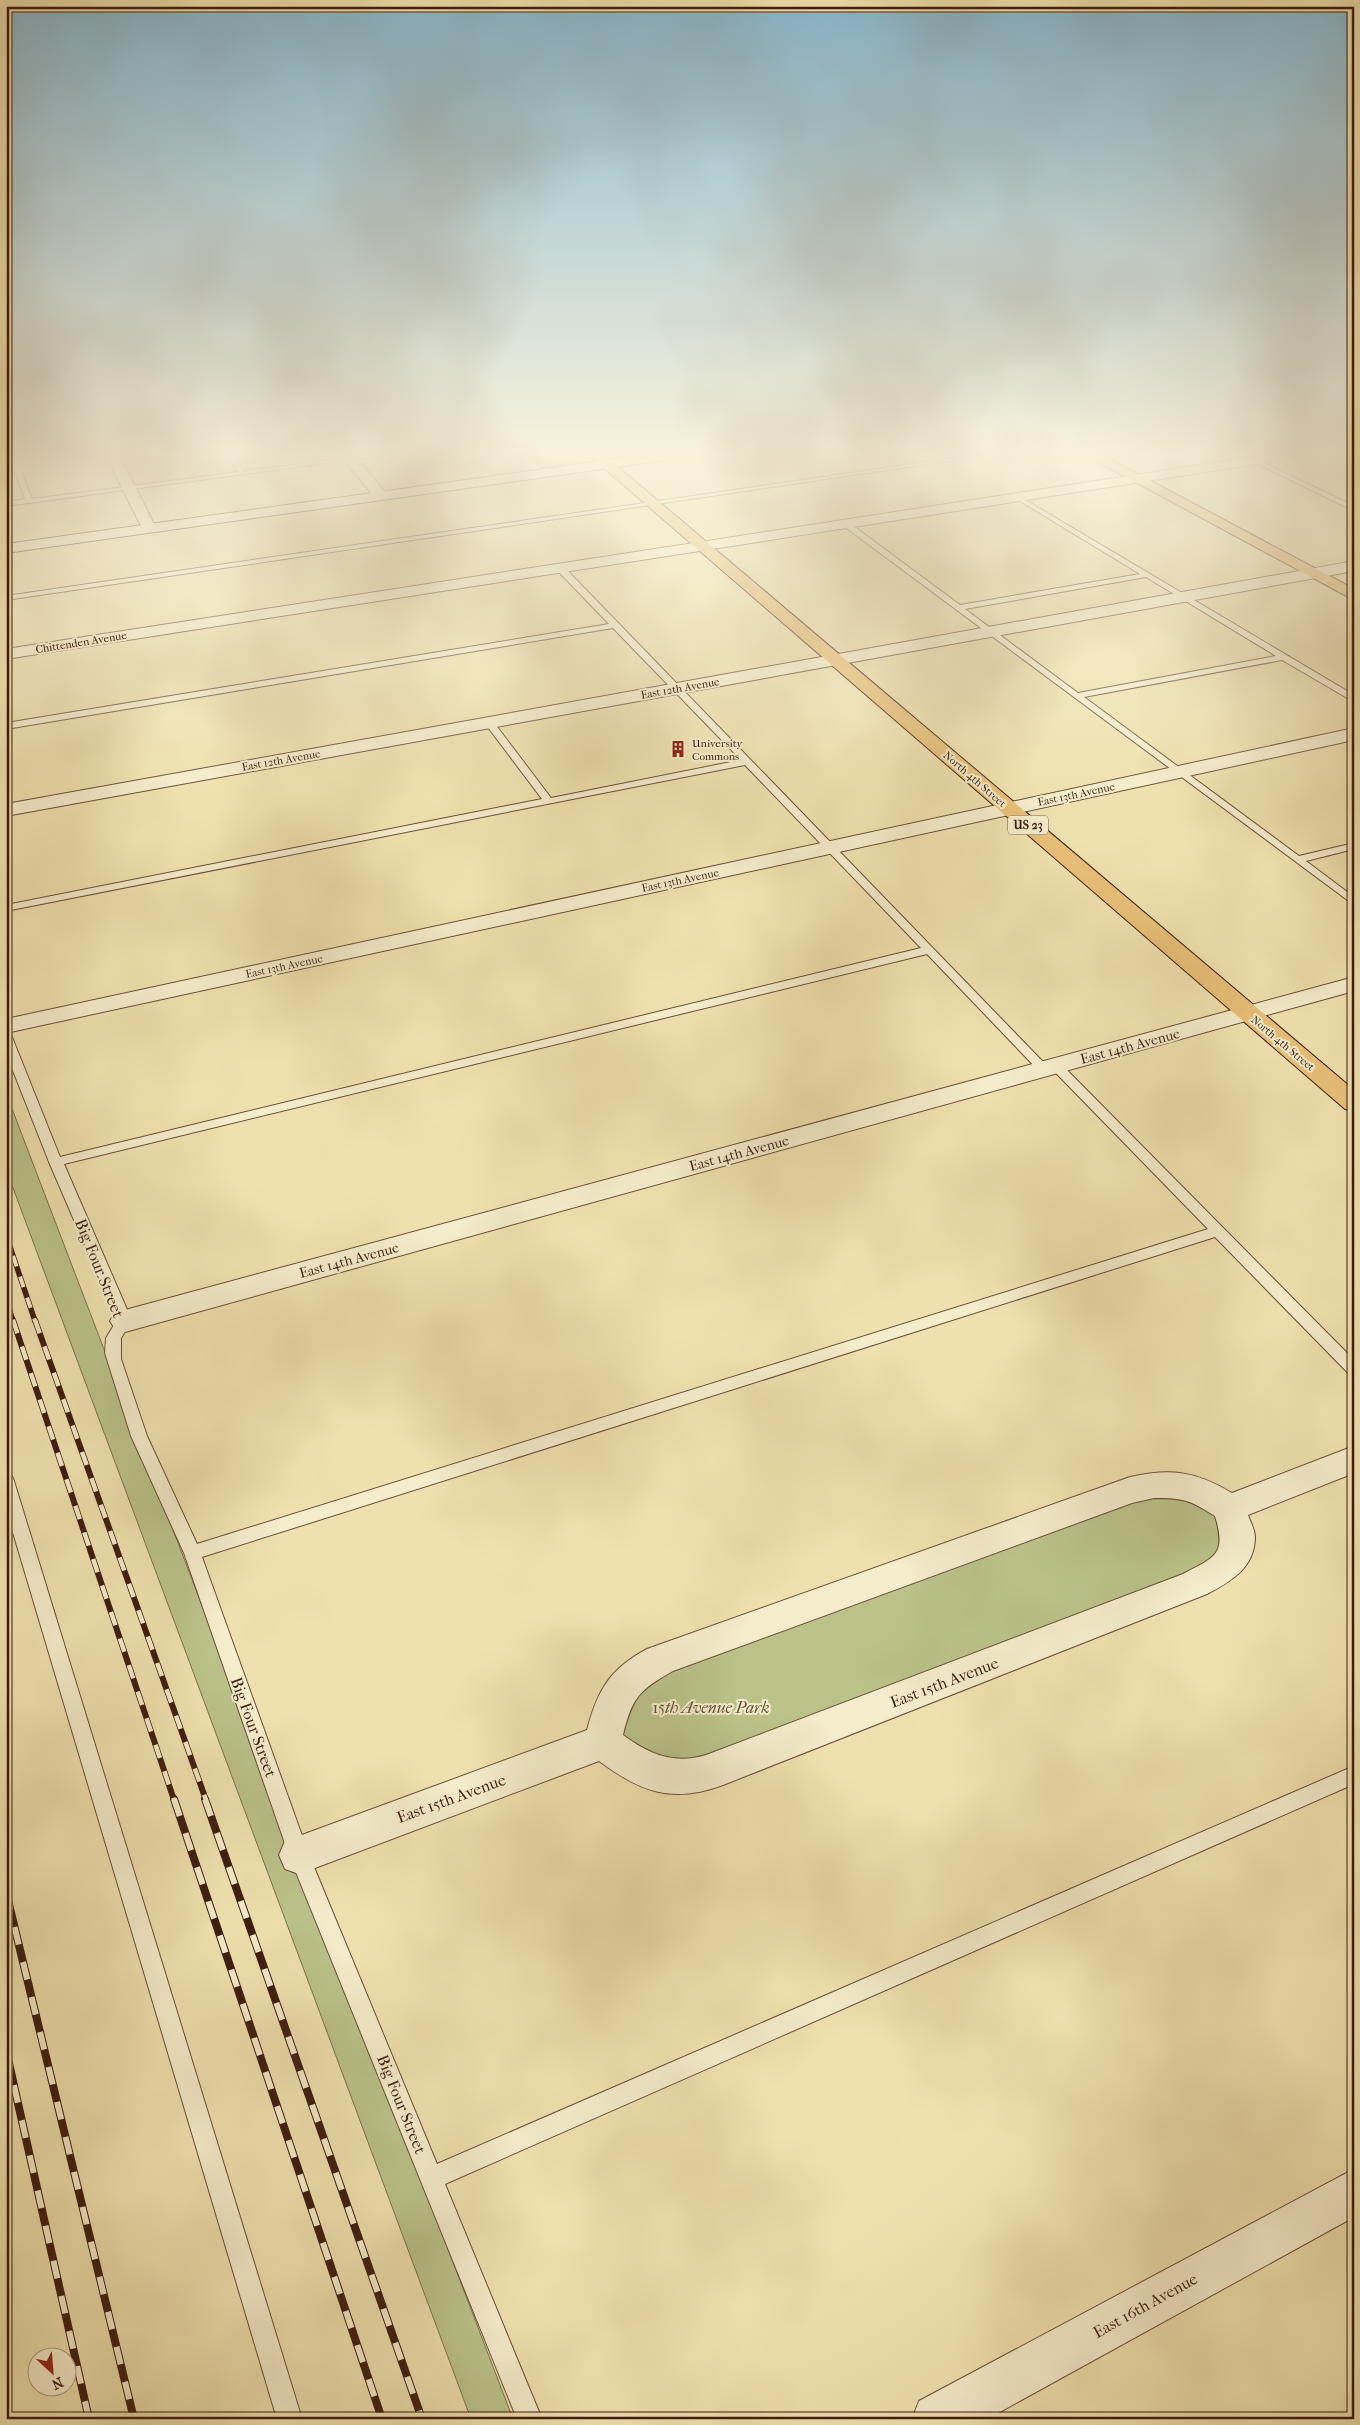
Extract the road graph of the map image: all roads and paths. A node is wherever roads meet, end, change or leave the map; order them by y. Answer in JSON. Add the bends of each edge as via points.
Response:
{"nodes":[{"id":1,"x":204,"y":569,"type":"edge"},
{"id":2,"x":552,"y":569,"type":"edge"},
{"id":3,"x":561,"y":569,"type":"edge"},
{"id":4,"x":730,"y":569,"type":"edge"},
{"id":5,"x":906,"y":569,"type":"edge"},
{"id":6,"x":1136,"y":569,"type":"edge"},
{"id":7,"x":1306,"y":569,"type":"edge"},
{"id":8,"x":1335,"y":569,"type":"edge"},
{"id":9,"x":1313,"y":573,"type":"junction"},
{"id":10,"x":1146,"y":575,"type":"junction"},
{"id":11,"x":1354,"y":595,"type":"edge"},
{"id":12,"x":1183,"y":597,"type":"junction"},
{"id":13,"x":6,"y":598,"type":"edge"},
{"id":14,"x":958,"y":608,"type":"junction"},
{"id":15,"x":615,"y":625,"type":"junction"},
{"id":16,"x":990,"y":632,"type":"junction"},
{"id":17,"x":6,"y":654,"type":"edge"},
{"id":18,"x":1283,"y":657,"type":"junction"},
{"id":19,"x":835,"y":659,"type":"junction"},
{"id":20,"x":676,"y":688,"type":"junction"},
{"id":21,"x":1077,"y":696,"type":"junction"},
{"id":22,"x":1354,"y":699,"type":"edge"},
{"id":23,"x":489,"y":722,"type":"junction"},
{"id":24,"x":6,"y":726,"type":"edge"},
{"id":25,"x":1354,"y":734,"type":"edge"},
{"id":26,"x":747,"y":762,"type":"junction"},
{"id":27,"x":1178,"y":772,"type":"junction"},
{"id":28,"x":548,"y":802,"type":"junction"},
{"id":29,"x":1009,"y":808,"type":"junction"},
{"id":30,"x":6,"y":810,"type":"edge"},
{"id":31,"x":1354,"y":846,"type":"edge"},
{"id":32,"x":830,"y":848,"type":"junction"},
{"id":33,"x":1297,"y":860,"type":"junction"},
{"id":34,"x":1354,"y":902,"type":"edge"},
{"id":35,"x":6,"y":908,"type":"edge"},
{"id":36,"x":929,"y":950,"type":"junction"},
{"id":37,"x":1354,"y":984,"type":"edge"},
{"id":38,"x":1248,"y":1013,"type":"junction"},
{"id":39,"x":6,"y":1026,"type":"edge"},
{"id":40,"x":6,"y":1037,"type":"edge"},
{"id":41,"x":1050,"y":1067,"type":"junction"},
{"id":42,"x":1354,"y":1103,"type":"edge"},
{"id":43,"x":56,"y":1162,"type":"junction"},
{"id":44,"x":1218,"y":1231,"type":"junction"},
{"id":45,"x":125,"y":1321,"type":"junction"},
{"id":46,"x":1354,"y":1370,"type":"edge"},
{"id":47,"x":1354,"y":1459,"type":"edge"},
{"id":48,"x":6,"y":1481,"type":"edge"},
{"id":49,"x":1229,"y":1508,"type":"junction"},
{"id":50,"x":192,"y":1553,"type":"junction"},
{"id":51,"x":602,"y":1742,"type":"junction"},
{"id":52,"x":1354,"y":1775,"type":"edge"},
{"id":53,"x":299,"y":1855,"type":"junction"},
{"id":54,"x":432,"y":2178,"type":"junction"},
{"id":55,"x":1354,"y":2192,"type":"edge"},
{"id":56,"x":290,"y":2419,"type":"edge"},
{"id":57,"x":530,"y":2419,"type":"edge"},
{"id":58,"x":937,"y":2419,"type":"edge"}],
"edges":[{"from":1,"to":13,"type":"lane"},
{"from":2,"to":17,"type":"street","name":"Chittenden Avenue"},
{"from":3,"to":15,"type":"lane"},
{"from":4,"to":19,"type":"main road","name":"North 4th Street","number":"US 23"},
{"from":5,"to":14,"type":"lane"},
{"from":6,"to":10,"type":"lane"},
{"from":7,"to":9,"type":"main road"},
{"from":8,"to":9,"type":"street","name":"East 12th Avenue"},
{"from":9,"to":11,"type":"main road"},
{"from":9,"to":12,"type":"street","name":"East 12th Avenue"},
{"from":10,"to":12,"type":"lane"},
{"from":10,"to":14,"type":"lane"},
{"from":12,"to":16,"type":"street","name":"East 12th Avenue"},
{"from":12,"to":18,"type":"lane"},
{"from":14,"to":16,"type":"lane"},
{"from":15,"to":20,"type":"lane"},
{"from":15,"to":24,"type":"lane"},
{"from":16,"to":19,"type":"street","name":"East 12th Avenue"},
{"from":16,"to":21,"type":"lane"},
{"from":18,"to":21,"type":"lane"},
{"from":18,"to":22,"type":"lane"},
{"from":19,"to":20,"type":"street","name":"East 12th Avenue"},
{"from":19,"to":29,"type":"main road","name":"North 4th Street","number":"US 23"},
{"from":20,"to":23,"type":"street","name":"East 12th Avenue"},
{"from":20,"to":26,"type":"lane"},
{"from":21,"to":27,"type":"lane"},
{"from":23,"to":28,"type":"lane"},
{"from":23,"to":30,"type":"street","name":"East 12th Avenue"},
{"from":25,"to":27,"type":"street","name":"East 13th Avenue"},
{"from":26,"to":28,"type":"lane"},
{"from":26,"to":32,"type":"lane"},
{"from":27,"to":29,"type":"street","name":"East 13th Avenue"},
{"from":27,"to":33,"type":"lane"},
{"from":28,"to":35,"type":"lane"},
{"from":29,"to":32,"type":"street","name":"East 13th Avenue"},
{"from":29,"to":38,"type":"main road","name":"North 4th Street","number":"US 23"},
{"from":31,"to":33,"type":"lane"},
{"from":32,"to":36,"type":"lane"},
{"from":32,"to":39,"type":"street","name":"East 13th Avenue"},
{"from":33,"to":34,"type":"lane"},
{"from":36,"to":41,"type":"lane"},
{"from":36,"to":43,"type":"lane"},
{"from":37,"to":38,"type":"street","name":"East 14th Avenue"},
{"from":38,"to":41,"type":"street","name":"East 14th Avenue"},
{"from":38,"to":42,"type":"main road","name":"North 4th Street","number":"US 23"},
{"from":40,"to":43,"type":"lane","name":"Big Four Street"},
{"from":41,"to":44,"type":"lane"},
{"from":41,"to":45,"type":"street","name":"East 14th Avenue"},
{"from":43,"to":45,"type":"lane","name":"Big Four Street"},
{"from":44,"to":46,"type":"lane"},
{"from":44,"to":50,"type":"lane"},
{"from":45,"to":50,"type":"lane","name":"Big Four Street","via":[[113,1336],[113,1359],[139,1436]]},
{"from":47,"to":49,"type":"street"},
{"from":48,"to":56,"type":"lane"},
{"from":49,"to":51,"type":"street","via":[[1200,1490],[1178,1485],[1130,1490],[660,1660],[627,1680],[614,1699]]},
{"from":49,"to":51,"type":"street","name":"East 15th Avenue","via":[[1238,1537],[1233,1558],[1220,1571],[1195,1584],[723,1767],[690,1777],[662,1776],[629,1762]]},
{"from":50,"to":53,"type":"lane","name":"Big Four Street"},
{"from":51,"to":53,"type":"street","name":"East 15th Avenue"},
{"from":52,"to":54,"type":"lane"},
{"from":53,"to":54,"type":"lane","name":"Big Four Street"},
{"from":54,"to":57,"type":"lane","name":"Big Four Street"},
{"from":55,"to":58,"type":"street","name":"East 16th Avenue"}]}
